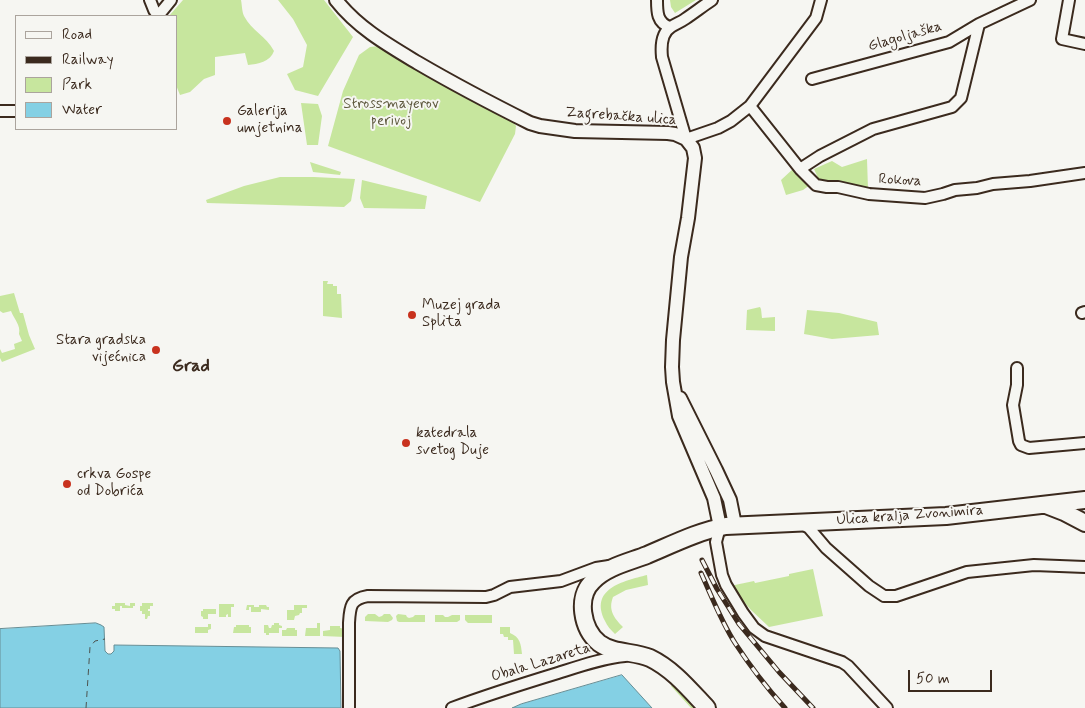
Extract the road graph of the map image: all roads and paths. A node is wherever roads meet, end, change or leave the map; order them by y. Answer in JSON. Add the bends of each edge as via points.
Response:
{"nodes":[{"id":1,"x":150,"y":0,"type":"edge"},
{"id":2,"x":171,"y":0,"type":"edge"},
{"id":3,"x":336,"y":0,"type":"edge"},
{"id":4,"x":657,"y":0,"type":"edge"},
{"id":5,"x":712,"y":0,"type":"edge"},
{"id":6,"x":822,"y":0,"type":"edge"},
{"id":7,"x":1030,"y":0,"type":"edge"},
{"id":8,"x":1069,"y":0,"type":"edge"},
{"id":9,"x":157,"y":15,"type":"edge"},
{"id":10,"x":159,"y":15,"type":"edge"},
{"id":11,"x":979,"y":24,"type":"junction"},
{"id":12,"x":670,"y":27,"type":"junction"},
{"id":13,"x":1085,"y":44,"type":"edge"},
{"id":14,"x":812,"y":79,"type":"dead end"},
{"id":15,"x":750,"y":106,"type":"junction"},
{"id":16,"x":0,"y":111,"type":"edge"},
{"id":17,"x":15,"y":111,"type":"edge"},
{"id":18,"x":686,"y":139,"type":"junction"},
{"id":19,"x":800,"y":169,"type":"junction"},
{"id":20,"x":1085,"y":173,"type":"edge"},
{"id":21,"x":1017,"y":368,"type":"dead end"},
{"id":22,"x":1085,"y":443,"type":"edge"},
{"id":23,"x":1085,"y":500,"type":"edge"},
{"id":24,"x":1044,"y":504,"type":"junction"},
{"id":25,"x":800,"y":523,"type":"junction"},
{"id":26,"x":1085,"y":523,"type":"edge"},
{"id":27,"x":728,"y":526,"type":"junction"},
{"id":28,"x":621,"y":565,"type":"junction"},
{"id":29,"x":1085,"y":567,"type":"edge"},
{"id":30,"x":642,"y":656,"type":"junction"},
{"id":31,"x":349,"y":708,"type":"edge"},
{"id":32,"x":452,"y":708,"type":"edge"},
{"id":33,"x":707,"y":708,"type":"edge"},
{"id":34,"x":886,"y":708,"type":"edge"}],
"edges":[{"from":1,"to":9,"type":"street"},
{"from":2,"to":10,"type":"street"},
{"from":3,"to":18,"type":"street","name":"Zagrebačka ulica","via":[[353,19],[383,42],[450,82],[530,123],[575,130],[668,133]]},
{"from":4,"to":12,"type":"street","via":[[658,18]]},
{"from":5,"to":12,"type":"street"},
{"from":6,"to":15,"type":"street","via":[[816,18]]},
{"from":7,"to":11,"type":"street","name":"Glagoljaška"},
{"from":8,"to":13,"type":"street","via":[[1062,39]]},
{"from":11,"to":14,"type":"street","name":"Glagoljaška","via":[[949,42]]},
{"from":11,"to":19,"type":"street","via":[[961,98],[952,107],[873,129]]},
{"from":12,"to":18,"type":"street","via":[[663,38],[662,57]]},
{"from":15,"to":18,"type":"street","via":[[718,128]]},
{"from":15,"to":19,"type":"street","name":"Rokova"},
{"from":16,"to":17,"type":"street"},
{"from":18,"to":27,"type":"street","name":"Zagrebačka ulica","via":[[695,158],[682,255],[672,374],[679,416]]},
{"from":19,"to":20,"type":"street","name":"Rokova","via":[[816,185],[838,186],[869,194],[924,198],[993,184]]},
{"from":21,"to":22,"type":"street","via":[[1013,405],[1022,445],[1029,448]]},
{"from":23,"to":24,"type":"main road","name":"Ulica kralja Zvonimira"},
{"from":24,"to":25,"type":"main road","name":"Ulica kralja Zvonimira","via":[[946,516]]},
{"from":24,"to":26,"type":"main road"},
{"from":25,"to":27,"type":"main road","name":"Ulica kralja Zvonimira"},
{"from":25,"to":29,"type":"street","via":[[884,596],[896,596],[967,572],[1034,566]]},
{"from":27,"to":28,"type":"main road","name":"Ulica kralja Zvonimira"},
{"from":27,"to":34,"type":"street","via":[[716,542],[722,575],[754,628],[765,636],[842,662]]},
{"from":28,"to":30,"type":"main road","name":"Ulica kralja Zvonimira","via":[[590,584],[584,601],[585,620],[591,634],[605,647]]},
{"from":28,"to":31,"type":"street","via":[[596,568],[557,581],[514,586],[494,595],[368,596],[358,599],[349,610]]},
{"from":30,"to":32,"type":"street","name":"Obala Lazareta","via":[[615,658],[583,666]]},
{"from":30,"to":33,"type":"main road","via":[[667,668]]}]}
